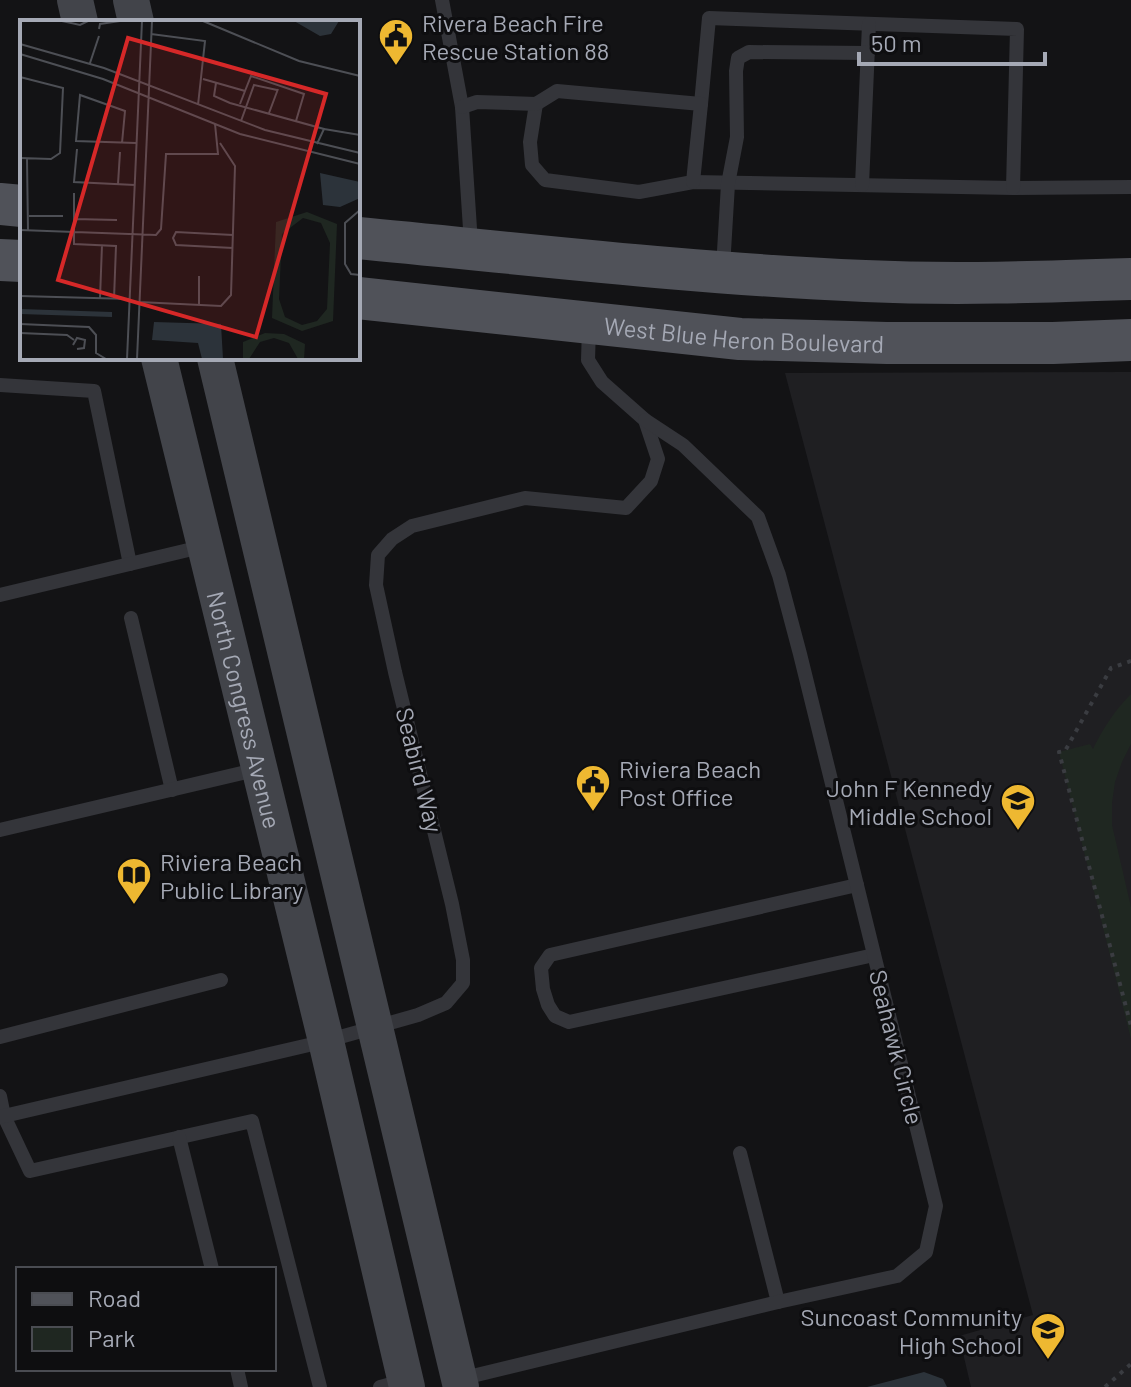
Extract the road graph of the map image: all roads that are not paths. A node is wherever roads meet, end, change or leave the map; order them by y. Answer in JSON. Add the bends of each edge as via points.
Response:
{"nodes":[{"id":1,"x":75,"y":0,"type":"edge"},
{"id":2,"x":131,"y":0,"type":"edge"},
{"id":3,"x":442,"y":0,"type":"edge"},
{"id":4,"x":80,"y":20,"type":"edge"},
{"id":5,"x":136,"y":20,"type":"edge"},
{"id":6,"x":869,"y":24,"type":"junction"},
{"id":7,"x":868,"y":53,"type":"junction"},
{"id":8,"x":536,"y":104,"type":"junction"},
{"id":9,"x":701,"y":104,"type":"junction"},
{"id":10,"x":462,"y":107,"type":"junction"},
{"id":11,"x":693,"y":182,"type":"junction"},
{"id":12,"x":728,"y":184,"type":"junction"},
{"id":13,"x":862,"y":185,"type":"junction"},
{"id":14,"x":1131,"y":187,"type":"edge"},
{"id":15,"x":1013,"y":188,"type":"junction"},
{"id":16,"x":0,"y":204,"type":"edge"},
{"id":17,"x":20,"y":206,"type":"edge"},
{"id":18,"x":360,"y":238,"type":"edge"},
{"id":19,"x":471,"y":249,"type":"junction"},
{"id":20,"x":0,"y":260,"type":"edge"},
{"id":21,"x":20,"y":261,"type":"edge"},
{"id":22,"x":722,"y":272,"type":"junction"},
{"id":23,"x":1131,"y":279,"type":"edge"},
{"id":24,"x":360,"y":298,"type":"edge"},
{"id":25,"x":589,"y":324,"type":"junction"},
{"id":26,"x":1122,"y":333,"type":"edge"},
{"id":27,"x":159,"y":360,"type":"edge"},
{"id":28,"x":215,"y":360,"type":"edge"},
{"id":29,"x":0,"y":385,"type":"edge"},
{"id":30,"x":645,"y":420,"type":"junction"},
{"id":31,"x":205,"y":546,"type":"junction"},
{"id":32,"x":130,"y":564,"type":"junction"},
{"id":33,"x":0,"y":595,"type":"edge"},
{"id":34,"x":131,"y":618,"type":"dead end"},
{"id":35,"x":260,"y":769,"type":"junction"},
{"id":36,"x":172,"y":790,"type":"junction"},
{"id":37,"x":0,"y":830,"type":"edge"},
{"id":38,"x":857,"y":885,"type":"junction"},
{"id":39,"x":874,"y":955,"type":"junction"},
{"id":40,"x":221,"y":980,"type":"dead end"},
{"id":41,"x":375,"y":1027,"type":"junction"},
{"id":42,"x":0,"y":1037,"type":"edge"},
{"id":43,"x":326,"y":1041,"type":"junction"},
{"id":44,"x":0,"y":1096,"type":"edge"},
{"id":45,"x":2,"y":1117,"type":"edge"},
{"id":46,"x":179,"y":1137,"type":"junction"},
{"id":47,"x":740,"y":1153,"type":"dead end"},
{"id":48,"x":212,"y":1267,"type":"edge"},
{"id":49,"x":778,"y":1302,"type":"junction"},
{"id":50,"x":460,"y":1383,"type":"edge"},
{"id":51,"x":398,"y":1385,"type":"edge"},
{"id":52,"x":320,"y":1387,"type":"edge"}],
"edges":[{"from":1,"to":4,"type":"street"},
{"from":2,"to":5,"type":"street"},
{"from":3,"to":10,"type":"lane"},
{"from":6,"to":7,"type":"lane"},
{"from":6,"to":9,"type":"lane","via":[[709,18]]},
{"from":6,"to":15,"type":"lane","via":[[1017,29]]},
{"from":7,"to":12,"type":"lane","via":[[749,52],[738,58],[737,137]]},
{"from":7,"to":13,"type":"lane"},
{"from":8,"to":9,"type":"lane","via":[[557,91]]},
{"from":8,"to":10,"type":"lane","via":[[477,102]]},
{"from":8,"to":11,"type":"lane","via":[[532,165],[545,180],[639,192]]},
{"from":9,"to":11,"type":"lane"},
{"from":10,"to":19,"type":"lane"},
{"from":11,"to":12,"type":"lane"},
{"from":12,"to":13,"type":"lane"},
{"from":12,"to":22,"type":"lane"},
{"from":13,"to":15,"type":"lane"},
{"from":14,"to":15,"type":"lane"},
{"from":16,"to":17,"type":"main road"},
{"from":18,"to":19,"type":"main road"},
{"from":19,"to":22,"type":"main road"},
{"from":20,"to":21,"type":"main road"},
{"from":22,"to":23,"type":"main road","via":[[866,281]]},
{"from":24,"to":25,"type":"main road","name":"West Blue Heron Boulevard"},
{"from":25,"to":26,"type":"main road","name":"West Blue Heron Boulevard","via":[[740,339],[887,343],[1053,343]]},
{"from":25,"to":30,"type":"lane","via":[[588,360],[602,382]]},
{"from":27,"to":31,"type":"street","name":"North Congress Avenue"},
{"from":28,"to":41,"type":"street"},
{"from":29,"to":32,"type":"lane","via":[[94,391]]},
{"from":30,"to":38,"type":"lane","name":"Seahawk Circle","via":[[683,445],[758,517],[779,575]]},
{"from":30,"to":41,"type":"lane","name":"Seabird Way","via":[[658,459],[651,481],[626,508],[525,498],[412,526],[378,555],[376,585],[452,904],[463,983],[446,1003]]},
{"from":31,"to":32,"type":"lane"},
{"from":31,"to":35,"type":"street","name":"North Congress Avenue"},
{"from":32,"to":33,"type":"lane"},
{"from":34,"to":36,"type":"lane"},
{"from":35,"to":36,"type":"lane"},
{"from":35,"to":43,"type":"street","name":"North Congress Avenue"},
{"from":36,"to":37,"type":"lane"},
{"from":38,"to":39,"type":"lane","name":"Seahawk Circle"},
{"from":38,"to":39,"type":"lane","via":[[550,955],[541,968],[543,989],[555,1016],[569,1022]]},
{"from":39,"to":49,"type":"lane","name":"Seahawk Circle","via":[[936,1206],[926,1252],[897,1276]]},
{"from":40,"to":42,"type":"lane"},
{"from":41,"to":43,"type":"lane","name":"Seabird Way"},
{"from":41,"to":50,"type":"street"},
{"from":43,"to":45,"type":"lane","name":"Seabird Way"},
{"from":43,"to":51,"type":"street","name":"North Congress Avenue"},
{"from":44,"to":45,"type":"lane"},
{"from":45,"to":46,"type":"lane","via":[[30,1171]]},
{"from":46,"to":48,"type":"lane"},
{"from":46,"to":52,"type":"lane","via":[[252,1121]]},
{"from":47,"to":49,"type":"lane"},
{"from":49,"to":50,"type":"lane","name":"Seahawk Circle"}]}
